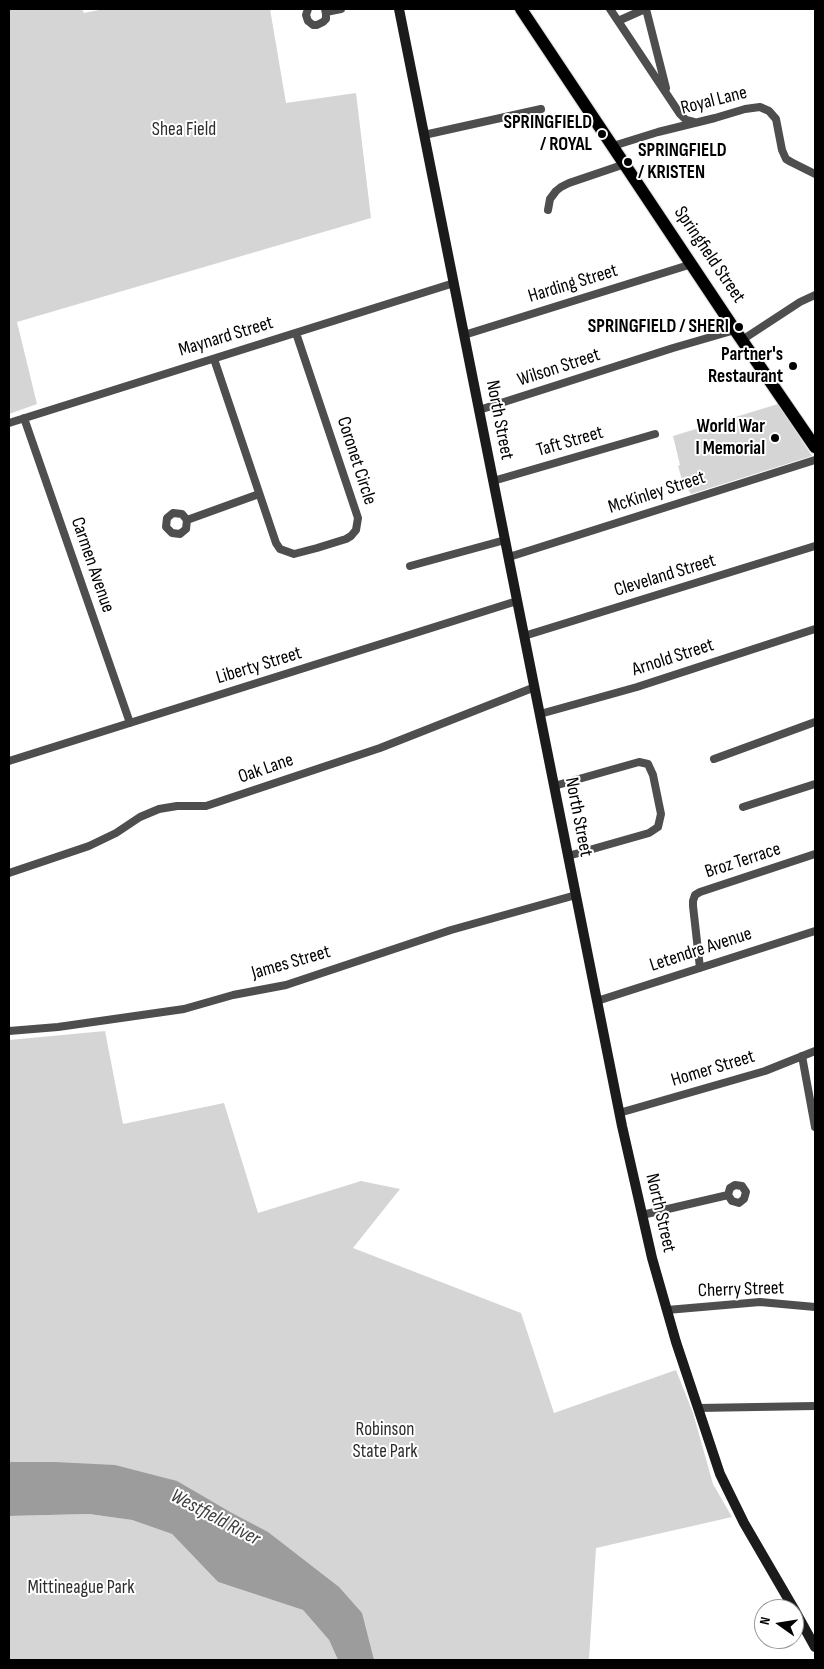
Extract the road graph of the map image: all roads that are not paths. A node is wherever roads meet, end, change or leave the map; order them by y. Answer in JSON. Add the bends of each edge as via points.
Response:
{"nodes":[{"id":1,"x":308,"y":9,"type":"edge"},
{"id":2,"x":341,"y":9,"type":"edge"},
{"id":3,"x":399,"y":9,"type":"edge"},
{"id":4,"x":521,"y":9,"type":"edge"},
{"id":5,"x":610,"y":9,"type":"edge"},
{"id":6,"x":646,"y":9,"type":"edge"},
{"id":7,"x":325,"y":10,"type":"edge"},
{"id":8,"x":618,"y":21,"type":"junction"},
{"id":9,"x":668,"y":95,"type":"junction"},
{"id":10,"x":541,"y":110,"type":"dead end"},
{"id":11,"x":696,"y":122,"type":"junction"},
{"id":12,"x":424,"y":135,"type":"junction"},
{"id":13,"x":613,"y":146,"type":"junction"},
{"id":14,"x":625,"y":164,"type":"junction"},
{"id":15,"x":815,"y":174,"type":"edge"},
{"id":16,"x":548,"y":210,"type":"dead end"},
{"id":17,"x":692,"y":264,"type":"junction"},
{"id":18,"x":454,"y":283,"type":"junction"},
{"id":19,"x":815,"y":294,"type":"edge"},
{"id":20,"x":296,"y":333,"type":"junction"},
{"id":21,"x":464,"y":334,"type":"junction"},
{"id":22,"x":739,"y":335,"type":"junction"},
{"id":23,"x":214,"y":358,"type":"junction"},
{"id":24,"x":479,"y":410,"type":"junction"},
{"id":25,"x":24,"y":418,"type":"junction"},
{"id":26,"x":9,"y":423,"type":"edge"},
{"id":27,"x":655,"y":434,"type":"dead end"},
{"id":28,"x":815,"y":447,"type":"edge"},
{"id":29,"x":815,"y":460,"type":"edge"},
{"id":30,"x":493,"y":481,"type":"junction"},
{"id":31,"x":259,"y":494,"type":"junction"},
{"id":32,"x":187,"y":520,"type":"dead end"},
{"id":33,"x":505,"y":540,"type":"junction"},
{"id":34,"x":815,"y":546,"type":"edge"},
{"id":35,"x":509,"y":557,"type":"junction"},
{"id":36,"x":410,"y":566,"type":"dead end"},
{"id":37,"x":517,"y":601,"type":"junction"},
{"id":38,"x":815,"y":629,"type":"edge"},
{"id":39,"x":524,"y":636,"type":"junction"},
{"id":40,"x":534,"y":687,"type":"junction"},
{"id":41,"x":540,"y":714,"type":"junction"},
{"id":42,"x":815,"y":722,"type":"edge"},
{"id":43,"x":130,"y":723,"type":"junction"},
{"id":44,"x":714,"y":759,"type":"dead end"},
{"id":45,"x":9,"y":761,"type":"edge"},
{"id":46,"x":815,"y":784,"type":"edge"},
{"id":47,"x":554,"y":786,"type":"junction"},
{"id":48,"x":743,"y":806,"type":"dead end"},
{"id":49,"x":815,"y":854,"type":"edge"},
{"id":50,"x":568,"y":856,"type":"junction"},
{"id":51,"x":9,"y":873,"type":"edge"},
{"id":52,"x":576,"y":895,"type":"junction"},
{"id":53,"x":815,"y":931,"type":"edge"},
{"id":54,"x":700,"y":968,"type":"junction"},
{"id":55,"x":597,"y":1001,"type":"junction"},
{"id":56,"x":9,"y":1031,"type":"edge"},
{"id":57,"x":815,"y":1051,"type":"edge"},
{"id":58,"x":802,"y":1056,"type":"junction"},
{"id":59,"x":619,"y":1113,"type":"junction"},
{"id":60,"x":815,"y":1128,"type":"edge"},
{"id":61,"x":728,"y":1195,"type":"dead end"},
{"id":62,"x":642,"y":1215,"type":"junction"},
{"id":63,"x":815,"y":1307,"type":"edge"},
{"id":64,"x":667,"y":1310,"type":"junction"},
{"id":65,"x":815,"y":1406,"type":"edge"},
{"id":66,"x":698,"y":1408,"type":"junction"},
{"id":67,"x":788,"y":1599,"type":"edge"},
{"id":68,"x":804,"y":1627,"type":"edge"},
{"id":69,"x":815,"y":1647,"type":"edge"}],
"edges":[{"from":1,"to":7,"type":"street","via":[[307,19],[313,25],[326,19]]},
{"from":2,"to":7,"type":"street"},
{"from":3,"to":12,"type":"main road","name":"North Street"},
{"from":4,"to":13,"type":"main road","name":"Springfield Street"},
{"from":5,"to":8,"type":"street"},
{"from":6,"to":8,"type":"street"},
{"from":6,"to":9,"type":"street"},
{"from":8,"to":9,"type":"street"},
{"from":9,"to":11,"type":"street","via":[[682,117]]},
{"from":10,"to":12,"type":"street"},
{"from":11,"to":13,"type":"street","name":"Royal Lane"},
{"from":11,"to":15,"type":"street","name":"Royal Lane","via":[[752,107],[765,108],[777,122],[786,159]]},
{"from":12,"to":18,"type":"main road","name":"North Street"},
{"from":13,"to":14,"type":"main road","name":"Springfield Street"},
{"from":14,"to":16,"type":"street","via":[[569,182],[550,199]]},
{"from":14,"to":17,"type":"main road","name":"Springfield Street"},
{"from":17,"to":21,"type":"street","name":"Harding Street"},
{"from":17,"to":22,"type":"main road","name":"Springfield Street"},
{"from":18,"to":20,"type":"street","name":"Maynard Street"},
{"from":18,"to":21,"type":"main road","name":"North Street"},
{"from":19,"to":22,"type":"street","name":"Wilson Street"},
{"from":20,"to":23,"type":"street","name":"Maynard Street"},
{"from":20,"to":31,"type":"street","name":"Coronet Circle","via":[[358,522],[346,539],[294,554],[285,552],[276,543]]},
{"from":21,"to":24,"type":"main road","name":"North Street"},
{"from":22,"to":24,"type":"street","name":"Wilson Street","via":[[673,348]]},
{"from":22,"to":28,"type":"main road","name":"Springfield Street"},
{"from":23,"to":25,"type":"street","name":"Maynard Street"},
{"from":23,"to":31,"type":"street","name":"Coronet Circle"},
{"from":24,"to":30,"type":"main road","name":"North Street"},
{"from":25,"to":26,"type":"street","name":"Maynard Street"},
{"from":25,"to":43,"type":"street","name":"Carmen Avenue"},
{"from":27,"to":30,"type":"street","name":"Taft Street"},
{"from":29,"to":35,"type":"street","name":"McKinley Street"},
{"from":30,"to":33,"type":"main road","name":"North Street"},
{"from":31,"to":32,"type":"street"},
{"from":33,"to":35,"type":"main road","name":"North Street"},
{"from":33,"to":36,"type":"street"},
{"from":34,"to":39,"type":"street","name":"Cleveland Street"},
{"from":35,"to":37,"type":"main road","name":"North Street"},
{"from":37,"to":39,"type":"main road","name":"North Street"},
{"from":37,"to":43,"type":"street","name":"Liberty Street"},
{"from":38,"to":41,"type":"street","name":"Arnold Street"},
{"from":39,"to":40,"type":"main road","name":"North Street"},
{"from":40,"to":41,"type":"main road","name":"North Street"},
{"from":40,"to":51,"type":"street","name":"Oak Lane","via":[[380,748],[206,806],[155,810],[89,846]]},
{"from":41,"to":47,"type":"main road","name":"North Street"},
{"from":42,"to":44,"type":"street"},
{"from":43,"to":45,"type":"street","name":"Liberty Street"},
{"from":46,"to":48,"type":"street"},
{"from":47,"to":50,"type":"main road","name":"North Street"},
{"from":47,"to":50,"type":"street","via":[[639,762],[648,764],[661,814],[658,826],[649,833]]},
{"from":49,"to":54,"type":"street","name":"Broz Terrace","via":[[695,895],[692,900]]},
{"from":50,"to":52,"type":"main road","name":"North Street"},
{"from":52,"to":55,"type":"main road","name":"North Street"},
{"from":52,"to":56,"type":"street","name":"James Street","via":[[451,930],[286,985],[184,1009]]},
{"from":53,"to":54,"type":"street","name":"Letendre Avenue"},
{"from":54,"to":55,"type":"street","name":"Letendre Avenue"},
{"from":55,"to":59,"type":"main road","name":"North Street"},
{"from":57,"to":58,"type":"street","name":"Homer Street"},
{"from":58,"to":59,"type":"street","name":"Homer Street","via":[[764,1071]]},
{"from":58,"to":60,"type":"street"},
{"from":59,"to":62,"type":"main road","name":"North Street"},
{"from":61,"to":62,"type":"street"},
{"from":62,"to":64,"type":"main road","name":"North Street"},
{"from":63,"to":64,"type":"street","name":"Cherry Street","via":[[760,1302]]},
{"from":64,"to":66,"type":"main road","name":"North Street"},
{"from":65,"to":66,"type":"street"},
{"from":66,"to":67,"type":"main road","name":"North Street","via":[[724,1485]]},
{"from":68,"to":69,"type":"main road","name":"North Street"}]}
